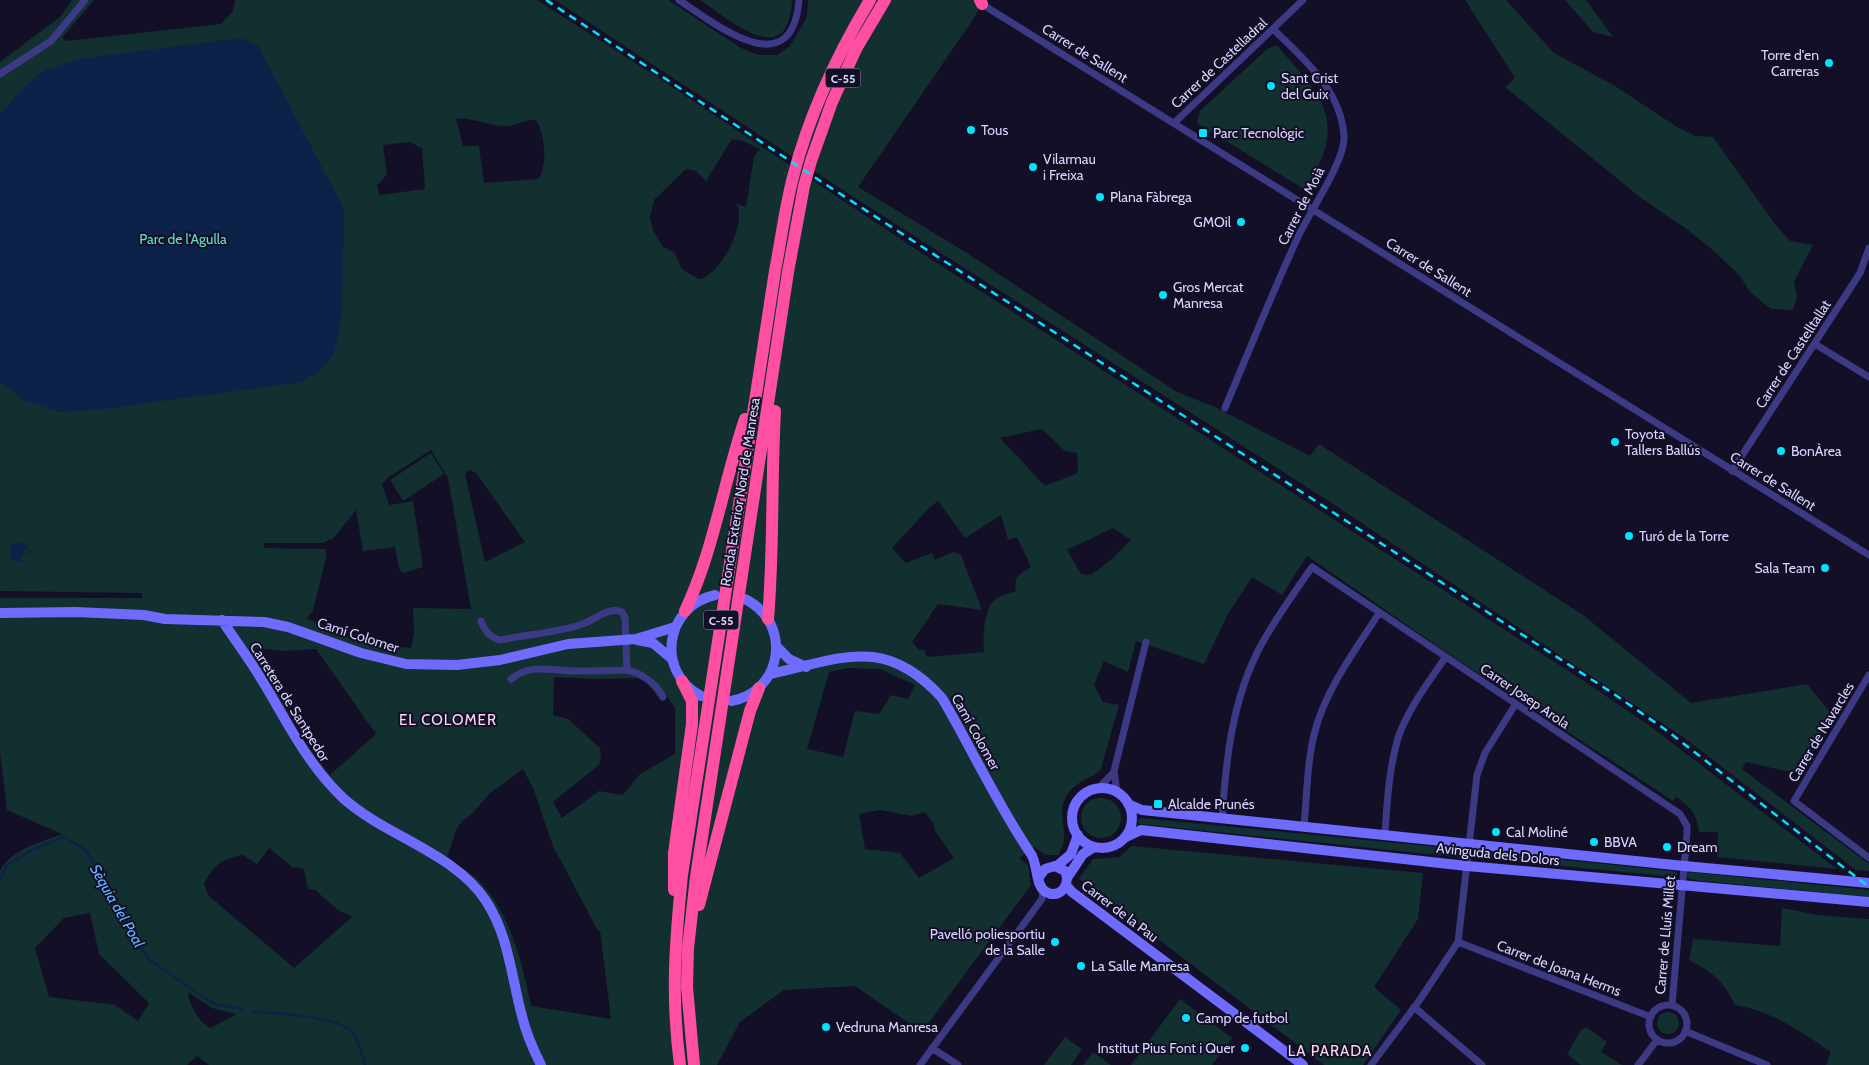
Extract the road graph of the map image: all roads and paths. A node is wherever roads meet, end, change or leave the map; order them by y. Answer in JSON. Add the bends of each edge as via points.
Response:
{"nodes":[{"id":1,"x":85,"y":0,"type":"edge"},
{"id":2,"x":679,"y":0,"type":"edge"},
{"id":3,"x":799,"y":0,"type":"edge"},
{"id":4,"x":870,"y":0,"type":"edge"},
{"id":5,"x":885,"y":0,"type":"edge"},
{"id":6,"x":1303,"y":0,"type":"edge"},
{"id":7,"x":979,"y":1,"type":"edge"},
{"id":8,"x":1274,"y":29,"type":"junction"},
{"id":9,"x":0,"y":74,"type":"edge"},
{"id":10,"x":1174,"y":123,"type":"junction"},
{"id":11,"x":805,"y":158,"type":"junction"},
{"id":12,"x":1310,"y":210,"type":"junction"},
{"id":13,"x":1869,"y":248,"type":"edge"},
{"id":14,"x":1815,"y":344,"type":"junction"},
{"id":15,"x":777,"y":349,"type":"junction"},
{"id":16,"x":1869,"y":378,"type":"edge"},
{"id":17,"x":756,"y":386,"type":"junction"},
{"id":18,"x":1224,"y":408,"type":"dead end"},
{"id":19,"x":1732,"y":471,"type":"junction"},
{"id":20,"x":1869,"y":556,"type":"edge"},
{"id":21,"x":715,"y":595,"type":"dead end"},
{"id":22,"x":746,"y":599,"type":"dead end"},
{"id":23,"x":685,"y":611,"type":"junction"},
{"id":24,"x":0,"y":613,"type":"edge"},
{"id":25,"x":1379,"y":613,"type":"junction"},
{"id":26,"x":768,"y":619,"type":"junction"},
{"id":27,"x":222,"y":620,"type":"junction"},
{"id":28,"x":481,"y":622,"type":"dead end"},
{"id":29,"x":675,"y":627,"type":"junction"},
{"id":30,"x":636,"y":640,"type":"junction"},
{"id":31,"x":1146,"y":642,"type":"dead end"},
{"id":32,"x":777,"y":647,"type":"junction"},
{"id":33,"x":1445,"y":658,"type":"junction"},
{"id":34,"x":672,"y":659,"type":"junction"},
{"id":35,"x":806,"y":667,"type":"junction"},
{"id":36,"x":627,"y":670,"type":"junction"},
{"id":37,"x":770,"y":674,"type":"junction"},
{"id":38,"x":1869,"y":675,"type":"edge"},
{"id":39,"x":511,"y":679,"type":"dead end"},
{"id":40,"x":682,"y":681,"type":"junction"},
{"id":41,"x":759,"y":688,"type":"junction"},
{"id":42,"x":701,"y":696,"type":"dead end"},
{"id":43,"x":663,"y":697,"type":"dead end"},
{"id":44,"x":731,"y":701,"type":"dead end"},
{"id":45,"x":1515,"y":705,"type":"junction"},
{"id":46,"x":1114,"y":772,"type":"junction"},
{"id":47,"x":1098,"y":789,"type":"junction"},
{"id":48,"x":1116,"y":792,"type":"junction"},
{"id":49,"x":1128,"y":804,"type":"junction"},
{"id":50,"x":1222,"y":818,"type":"junction"},
{"id":51,"x":1304,"y":826,"type":"junction"},
{"id":52,"x":1385,"y":834,"type":"junction"},
{"id":53,"x":1078,"y":835,"type":"junction"},
{"id":54,"x":1126,"y":837,"type":"junction"},
{"id":55,"x":1470,"y":844,"type":"junction"},
{"id":56,"x":1094,"y":847,"type":"junction"},
{"id":57,"x":1033,"y":856,"type":"junction"},
{"id":58,"x":1869,"y":858,"type":"edge"},
{"id":59,"x":1055,"y":866,"type":"junction"},
{"id":60,"x":1467,"y":866,"type":"junction"},
{"id":61,"x":1684,"y":866,"type":"junction"},
{"id":62,"x":1040,"y":877,"type":"junction"},
{"id":63,"x":1067,"y":881,"type":"junction"},
{"id":64,"x":1869,"y":883,"type":"edge"},
{"id":65,"x":1682,"y":886,"type":"junction"},
{"id":66,"x":1044,"y":890,"type":"junction"},
{"id":67,"x":1869,"y":902,"type":"edge"},
{"id":68,"x":1458,"y":942,"type":"junction"},
{"id":69,"x":688,"y":948,"type":"junction"},
{"id":70,"x":674,"y":951,"type":"junction"},
{"id":71,"x":1672,"y":1005,"type":"junction"},
{"id":72,"x":1414,"y":1007,"type":"junction"},
{"id":73,"x":1651,"y":1017,"type":"junction"},
{"id":74,"x":1685,"y":1031,"type":"junction"},
{"id":75,"x":1657,"y":1040,"type":"junction"},
{"id":76,"x":932,"y":1048,"type":"junction"},
{"id":77,"x":541,"y":1065,"type":"edge"},
{"id":78,"x":680,"y":1065,"type":"edge"},
{"id":79,"x":694,"y":1065,"type":"edge"},
{"id":80,"x":920,"y":1065,"type":"edge"},
{"id":81,"x":958,"y":1065,"type":"edge"},
{"id":82,"x":1303,"y":1065,"type":"edge"},
{"id":83,"x":1371,"y":1065,"type":"edge"},
{"id":84,"x":1482,"y":1065,"type":"edge"},
{"id":85,"x":1638,"y":1065,"type":"edge"},
{"id":86,"x":1767,"y":1065,"type":"edge"}],
"edges":[{"from":1,"to":9,"type":"street","via":[[51,41]]},
{"from":2,"to":3,"type":"street","via":[[733,36],[770,44],[783,38],[795,23]]},
{"from":4,"to":11,"type":"highway","name":"Ronda Exterior Nord de Manresa","number":"C-55","via":[[844,44],[820,96]]},
{"from":5,"to":11,"type":"highway","name":"Ronda Exterior Nord de Manresa","number":"C-55","via":[[856,48]]},
{"from":6,"to":8,"type":"street","name":"Carrer de Castelladral"},
{"from":7,"to":10,"type":"street","name":"Carrer de Sallent"},
{"from":8,"to":10,"type":"street","name":"Carrer de Castelladral"},
{"from":8,"to":12,"type":"street","name":"Carrer de Moià","via":[[1309,64],[1333,96],[1342,124],[1344,140],[1339,158]]},
{"from":10,"to":12,"type":"street","name":"Carrer de Sallent"},
{"from":11,"to":15,"type":"highway","name":"Ronda Exterior Nord de Manresa","number":"C-55","via":[[804,186]]},
{"from":11,"to":17,"type":"highway","name":"Ronda Exterior Nord de Manresa","number":"C-55","via":[[793,178]]},
{"from":12,"to":18,"type":"street","name":"Carrer de Moià"},
{"from":12,"to":19,"type":"street","name":"Carrer de Sallent"},
{"from":13,"to":14,"type":"street","name":"Carrer de Castelltallat","via":[[1860,273]]},
{"from":14,"to":16,"type":"street"},
{"from":14,"to":19,"type":"street","name":"Carrer de Castelltallat"},
{"from":15,"to":26,"type":"highway","via":[[772,449],[774,556]]},
{"from":15,"to":69,"type":"highway","name":"Ronda Exterior Nord de Manresa","number":"C-55","via":[[704,822]]},
{"from":17,"to":23,"type":"highway","via":[[731,461],[696,588]]},
{"from":17,"to":70,"type":"highway","name":"Ronda Exterior Nord de Manresa","number":"C-55","via":[[682,875]]},
{"from":19,"to":20,"type":"street","name":"Carrer de Sallent"},
{"from":21,"to":23,"type":"street","via":[[698,601]]},
{"from":22,"to":26,"type":"street"},
{"from":23,"to":29,"type":"street"},
{"from":24,"to":27,"type":"street","via":[[75,612]]},
{"from":25,"to":33,"type":"street","name":"Carrer Josep Arola"},
{"from":25,"to":50,"type":"street","name":"Carrer Josep Arola","via":[[1312,567],[1259,649],[1242,688],[1226,760]]},
{"from":25,"to":51,"type":"street","via":[[1343,667],[1320,717],[1312,748]]},
{"from":26,"to":32,"type":"street","via":[[775,632]]},
{"from":27,"to":30,"type":"street","name":"Camí Colomer","via":[[288,627],[361,653],[406,664],[457,665],[500,660],[568,644]]},
{"from":27,"to":77,"type":"street","name":"Carretera de Santpedor","via":[[260,676],[293,736],[323,777],[366,817],[450,866],[486,900],[497,919],[511,961],[522,1016]]},
{"from":28,"to":36,"type":"street","via":[[486,633],[500,640],[583,624],[613,610],[622,612]]},
{"from":29,"to":30,"type":"street","name":"Camí Colomer"},
{"from":29,"to":34,"type":"street"},
{"from":30,"to":34,"type":"street","name":"Camí Colomer","via":[[653,643]]},
{"from":31,"to":46,"type":"street"},
{"from":32,"to":35,"type":"street","via":[[789,659]]},
{"from":32,"to":37,"type":"street"},
{"from":33,"to":45,"type":"street","name":"Carrer Josep Arola"},
{"from":33,"to":52,"type":"street","via":[[1425,687],[1399,737],[1388,786]]},
{"from":34,"to":40,"type":"street"},
{"from":35,"to":37,"type":"street","name":"Camí Colomer"},
{"from":35,"to":57,"type":"street","name":"Camí Colomer","via":[[838,657],[869,655],[902,665],[928,683],[942,698],[1017,834]]},
{"from":36,"to":39,"type":"street","via":[[540,668],[519,673]]},
{"from":36,"to":43,"type":"street","via":[[659,688]]},
{"from":37,"to":41,"type":"street"},
{"from":38,"to":58,"type":"street","name":"Carrer de Navarcles","via":[[1794,801]]},
{"from":40,"to":42,"type":"street"},
{"from":40,"to":70,"type":"highway","via":[[692,701],[692,724],[674,853]]},
{"from":41,"to":44,"type":"street","via":[[746,697]]},
{"from":41,"to":69,"type":"highway","via":[[732,776]]},
{"from":45,"to":55,"type":"street","via":[[1485,752],[1477,775]]},
{"from":45,"to":61,"type":"street","name":"Carrer Josep Arola","via":[[1680,814],[1687,826]]},
{"from":46,"to":47,"type":"street"},
{"from":46,"to":48,"type":"street"},
{"from":47,"to":48,"type":"street"},
{"from":47,"to":53,"type":"street","via":[[1086,794],[1076,806],[1073,822]]},
{"from":48,"to":49,"type":"street"},
{"from":49,"to":50,"type":"street","name":"Avinguda dels Dolors","via":[[1142,810]]},
{"from":49,"to":54,"type":"street","via":[[1132,823]]},
{"from":50,"to":51,"type":"street","name":"Avinguda dels Dolors"},
{"from":51,"to":52,"type":"street","name":"Avinguda dels Dolors"},
{"from":52,"to":55,"type":"street","name":"Avinguda dels Dolors"},
{"from":53,"to":56,"type":"street"},
{"from":53,"to":59,"type":"street","via":[[1071,854]]},
{"from":54,"to":56,"type":"street","via":[[1111,847]]},
{"from":54,"to":60,"type":"street","name":"Avinguda dels Dolors","via":[[1141,830]]},
{"from":55,"to":60,"type":"street"},
{"from":55,"to":61,"type":"street","name":"Avinguda dels Dolors"},
{"from":56,"to":63,"type":"street","via":[[1083,854]]},
{"from":57,"to":59,"type":"street","name":"Camí Colomer"},
{"from":57,"to":62,"type":"street","name":"Camí Colomer"},
{"from":59,"to":62,"type":"street","via":[[1045,868]]},
{"from":59,"to":63,"type":"street","via":[[1065,871]]},
{"from":60,"to":65,"type":"street","name":"Avinguda dels Dolors"},
{"from":60,"to":68,"type":"street"},
{"from":61,"to":64,"type":"street","name":"Avinguda dels Dolors"},
{"from":61,"to":65,"type":"street","name":"Carrer de Lluís Millet"},
{"from":62,"to":66,"type":"street"},
{"from":63,"to":66,"type":"street","via":[[1057,893]]},
{"from":63,"to":82,"type":"street","name":"Carrer de la Pau","via":[[1078,897]]},
{"from":65,"to":67,"type":"street","name":"Avinguda dels Dolors"},
{"from":65,"to":71,"type":"street","name":"Carrer de Lluís Millet"},
{"from":66,"to":76,"type":"street","via":[[1042,898]]},
{"from":68,"to":72,"type":"street"},
{"from":68,"to":73,"type":"street","name":"Carrer de Joana Herms"},
{"from":69,"to":79,"type":"highway","name":"Ronda Exterior Nord de Manresa","number":"C-55","via":[[687,987]]},
{"from":70,"to":78,"type":"highway","name":"Ronda Exterior Nord de Manresa","number":"C-55","via":[[674,1025]]},
{"from":71,"to":73,"type":"street","via":[[1657,1009]]},
{"from":71,"to":74,"type":"street","via":[[1686,1018]]},
{"from":72,"to":83,"type":"street"},
{"from":72,"to":84,"type":"street"},
{"from":73,"to":75,"type":"street","via":[[1650,1029]]},
{"from":74,"to":75,"type":"street","via":[[1674,1042]]},
{"from":74,"to":86,"type":"street"},
{"from":75,"to":85,"type":"street"},
{"from":76,"to":80,"type":"street"},
{"from":76,"to":81,"type":"street"}]}
